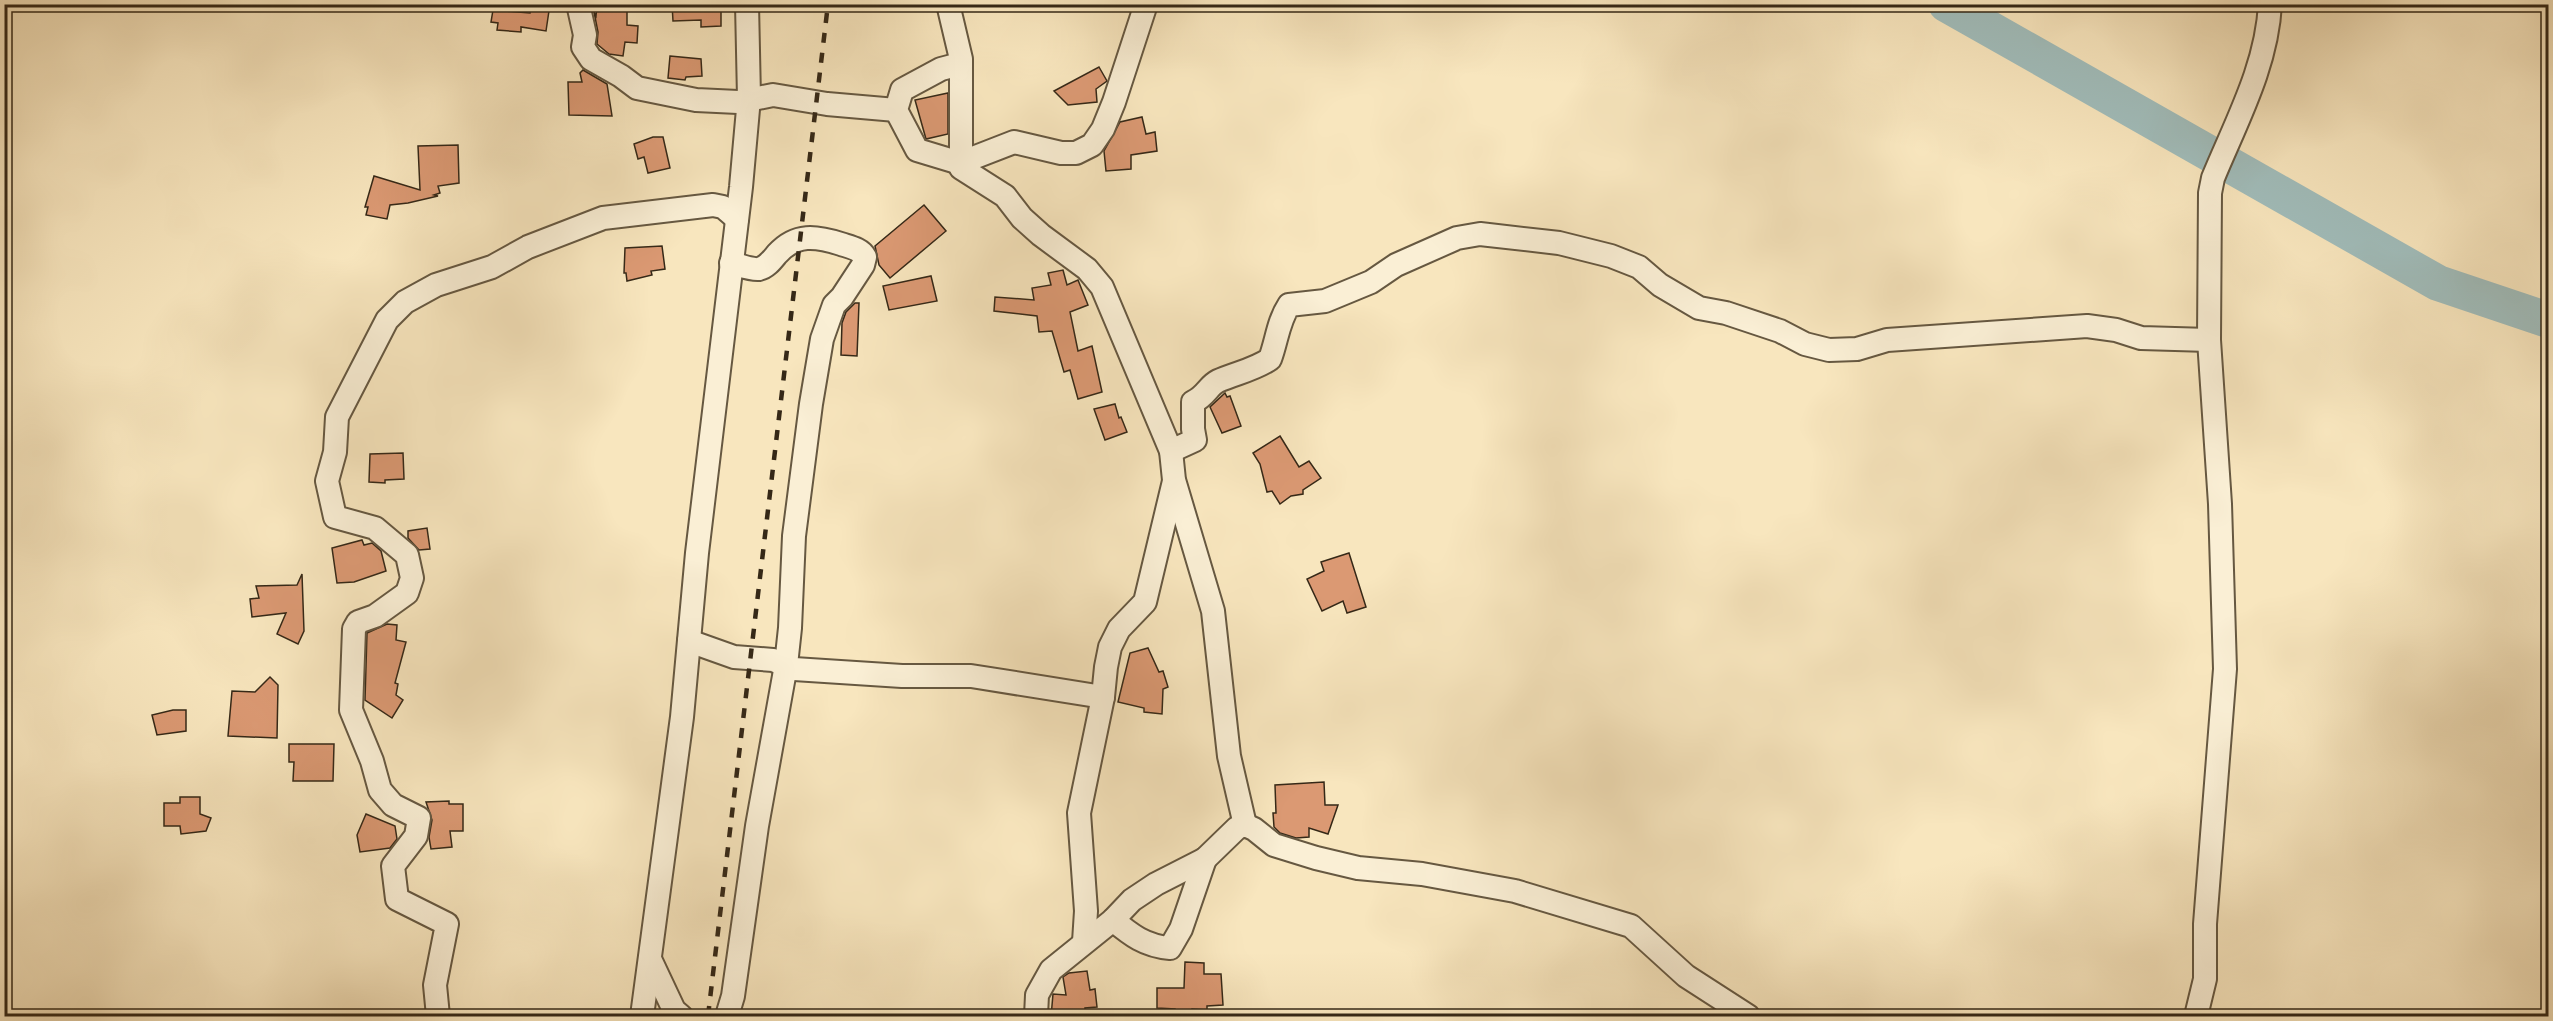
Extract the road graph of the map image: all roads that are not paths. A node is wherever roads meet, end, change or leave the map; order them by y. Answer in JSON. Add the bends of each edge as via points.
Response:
{"nodes":[{"id":1,"x":578,"y":4,"type":"edge"},
{"id":2,"x":747,"y":4,"type":"edge"},
{"id":3,"x":948,"y":4,"type":"edge"},
{"id":4,"x":1146,"y":4,"type":"edge"},
{"id":5,"x":2270,"y":4,"type":"edge"},
{"id":6,"x":960,"y":64,"type":"junction"},
{"id":7,"x":749,"y":98,"type":"junction"},
{"id":8,"x":896,"y":110,"type":"junction"},
{"id":9,"x":960,"y":163,"type":"junction"},
{"id":10,"x":737,"y":219,"type":"junction"},
{"id":11,"x":731,"y":263,"type":"junction"},
{"id":12,"x":2209,"y":340,"type":"junction"},
{"id":13,"x":1171,"y":451,"type":"junction"},
{"id":14,"x":1174,"y":480,"type":"junction"},
{"id":15,"x":688,"y":640,"type":"junction"},
{"id":16,"x":786,"y":665,"type":"junction"},
{"id":17,"x":1102,"y":697,"type":"junction"},
{"id":18,"x":1245,"y":825,"type":"junction"},
{"id":19,"x":1206,"y":859,"type":"junction"},
{"id":20,"x":1113,"y":920,"type":"junction"},
{"id":21,"x":1084,"y":942,"type":"junction"},
{"id":22,"x":650,"y":959,"type":"junction"},
{"id":23,"x":438,"y":1017,"type":"edge"},
{"id":24,"x":642,"y":1017,"type":"edge"},
{"id":25,"x":681,"y":1017,"type":"edge"},
{"id":26,"x":727,"y":1017,"type":"edge"},
{"id":27,"x":1036,"y":1017,"type":"edge"},
{"id":28,"x":1748,"y":1017,"type":"edge"},
{"id":29,"x":2196,"y":1017,"type":"edge"}],
"edges":[{"from":1,"to":7,"type":"street","via":[[585,35],[583,47],[591,59],[637,88],[696,100],[738,102]]},
{"from":2,"to":7,"type":"street"},
{"from":3,"to":6,"type":"street"},
{"from":4,"to":9,"type":"street","via":[[1114,102],[1092,145],[1076,153],[1061,153],[1014,142]]},
{"from":5,"to":12,"type":"street","via":[[2260,64],[2210,194]]},
{"from":6,"to":8,"type":"street","via":[[941,69],[902,90]]},
{"from":6,"to":9,"type":"street"},
{"from":7,"to":8,"type":"street","via":[[773,94],[826,104]]},
{"from":7,"to":10,"type":"street"},
{"from":8,"to":9,"type":"street","via":[[917,150]]},
{"from":9,"to":13,"type":"street","via":[[967,173],[1005,196],[1022,218],[1087,269],[1102,287]]},
{"from":10,"to":11,"type":"street"},
{"from":10,"to":23,"type":"street","via":[[723,207],[713,206],[603,218],[528,247],[492,267],[436,285],[405,302],[387,320],[337,417],[335,452],[327,481],[335,517],[375,528],[407,555],[412,578],[407,593],[375,616],[358,622],[354,630],[351,710],[380,790],[393,805],[418,818],[416,836],[393,866],[397,899],[447,924],[435,985]]},
{"from":11,"to":15,"type":"street"},
{"from":11,"to":16,"type":"street","via":[[758,269],[769,264],[786,244],[807,237],[856,249],[865,257],[834,305],[822,339],[794,536]]},
{"from":12,"to":13,"type":"street","via":[[2141,338],[2087,326],[1887,340],[1857,349],[1829,351],[1726,313],[1699,308],[1660,285],[1639,267],[1611,256],[1559,243],[1480,234],[1457,238],[1325,301],[1289,305],[1281,317],[1270,358],[1216,382],[1204,397],[1193,402],[1195,440]]},
{"from":12,"to":29,"type":"street","via":[[2220,504],[2225,669],[2205,924],[2205,979]]},
{"from":13,"to":14,"type":"street"},
{"from":14,"to":17,"type":"street","via":[[1145,602],[1119,630],[1110,647]]},
{"from":14,"to":18,"type":"street","via":[[1213,611],[1229,756]]},
{"from":15,"to":16,"type":"street","via":[[734,657]]},
{"from":15,"to":22,"type":"street","via":[[682,717]]},
{"from":16,"to":17,"type":"street","via":[[794,669],[902,676],[970,676]]},
{"from":16,"to":26,"type":"street"},
{"from":17,"to":21,"type":"street","via":[[1079,813],[1086,911]]},
{"from":18,"to":19,"type":"street"},
{"from":18,"to":28,"type":"street","via":[[1274,845],[1316,858],[1515,891],[1631,926],[1686,976]]},
{"from":19,"to":20,"type":"street","via":[[1156,884],[1132,900]]},
{"from":19,"to":20,"type":"street","via":[[1170,948],[1135,938]]},
{"from":20,"to":21,"type":"street"},
{"from":21,"to":27,"type":"street","via":[[1051,970],[1037,995]]},
{"from":22,"to":24,"type":"street"},
{"from":22,"to":25,"type":"street"}]}
